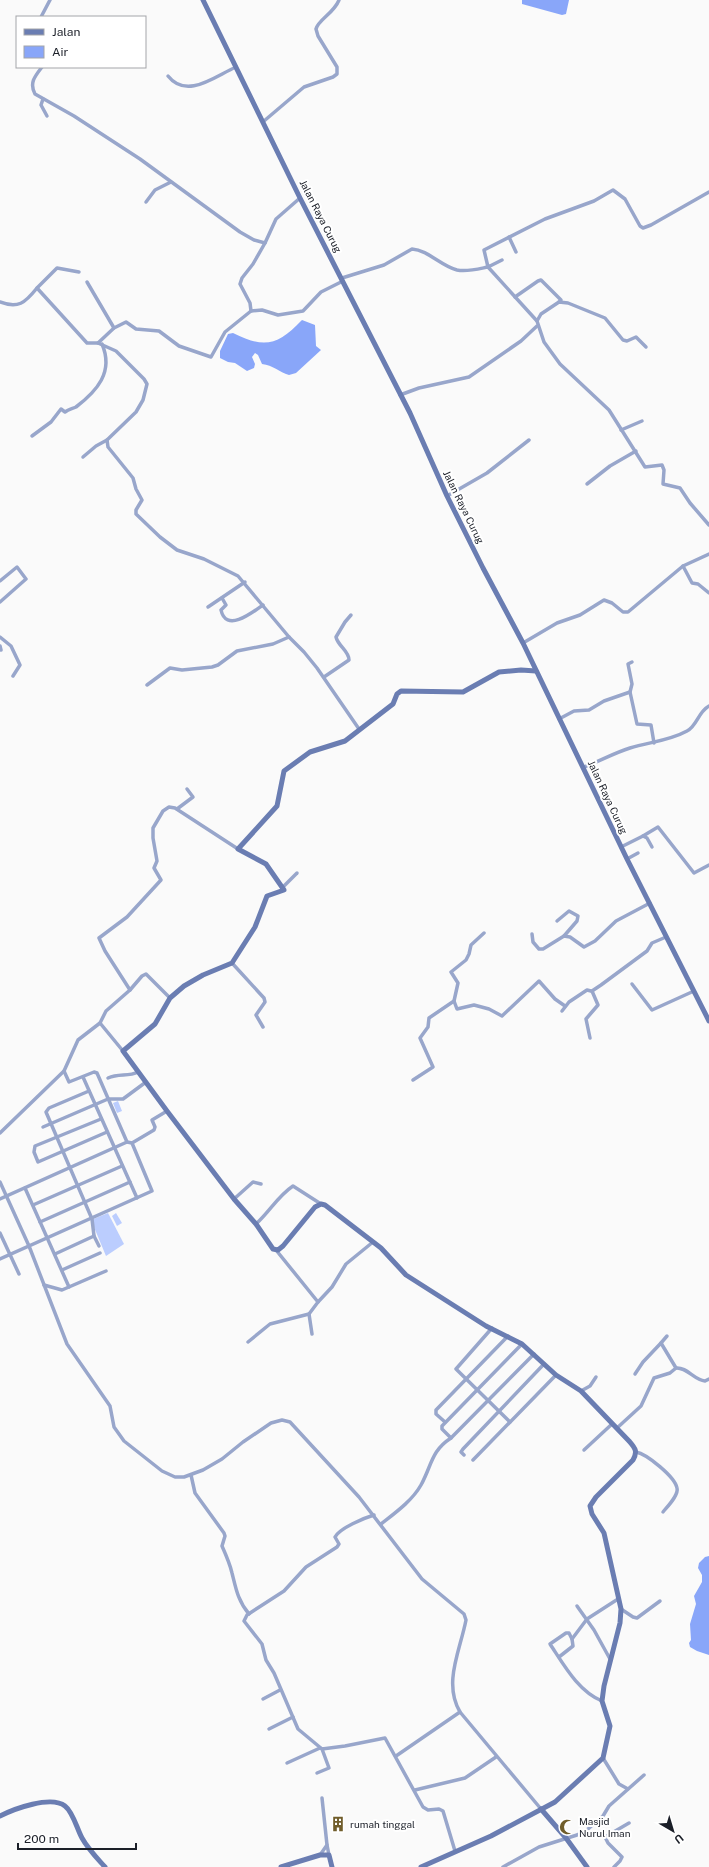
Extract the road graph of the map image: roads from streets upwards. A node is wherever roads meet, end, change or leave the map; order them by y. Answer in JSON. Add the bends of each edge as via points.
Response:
{"nodes":[{"id":1,"x":50,"y":0,"type":"edge"},
{"id":2,"x":203,"y":0,"type":"edge"},
{"id":3,"x":339,"y":0,"type":"edge"},
{"id":4,"x":42,"y":16,"type":"edge"},
{"id":5,"x":237,"y":67,"type":"junction"},
{"id":6,"x":41,"y":68,"type":"edge"},
{"id":7,"x":168,"y":76,"type":"dead end"},
{"id":8,"x":43,"y":99,"type":"junction"},
{"id":9,"x":47,"y":116,"type":"dead end"},
{"id":10,"x":264,"y":121,"type":"junction"},
{"id":11,"x":171,"y":182,"type":"junction"},
{"id":12,"x":709,"y":192,"type":"edge"},
{"id":13,"x":300,"y":198,"type":"junction"},
{"id":14,"x":146,"y":202,"type":"dead end"},
{"id":15,"x":509,"y":237,"type":"junction"},
{"id":16,"x":265,"y":243,"type":"junction"},
{"id":17,"x":516,"y":252,"type":"dead end"},
{"id":18,"x":502,"y":260,"type":"dead end"},
{"id":19,"x":488,"y":267,"type":"junction"},
{"id":20,"x":78,"y":272,"type":"dead end"},
{"id":21,"x":342,"y":280,"type":"junction"},
{"id":22,"x":87,"y":282,"type":"dead end"},
{"id":23,"x":37,"y":288,"type":"junction"},
{"id":24,"x":515,"y":297,"type":"junction"},
{"id":25,"x":0,"y":302,"type":"edge"},
{"id":26,"x":559,"y":302,"type":"junction"},
{"id":27,"x":251,"y":311,"type":"junction"},
{"id":28,"x":537,"y":321,"type":"junction"},
{"id":29,"x":537,"y":326,"type":"junction"},
{"id":30,"x":114,"y":328,"type":"junction"},
{"id":31,"x":100,"y":344,"type":"junction"},
{"id":32,"x":646,"y":347,"type":"dead end"},
{"id":33,"x":400,"y":395,"type":"junction"},
{"id":34,"x":642,"y":421,"type":"dead end"},
{"id":35,"x":621,"y":430,"type":"junction"},
{"id":36,"x":32,"y":436,"type":"dead end"},
{"id":37,"x":106,"y":440,"type":"junction"},
{"id":38,"x":529,"y":440,"type":"dead end"},
{"id":39,"x":636,"y":451,"type":"junction"},
{"id":40,"x":83,"y":457,"type":"dead end"},
{"id":41,"x":587,"y":484,"type":"dead end"},
{"id":42,"x":448,"y":496,"type":"junction"},
{"id":43,"x":709,"y":525,"type":"edge"},
{"id":44,"x":709,"y":554,"type":"edge"},
{"id":45,"x":684,"y":566,"type":"junction"},
{"id":46,"x":0,"y":581,"type":"edge"},
{"id":47,"x":244,"y":582,"type":"junction"},
{"id":48,"x":709,"y":593,"type":"edge"},
{"id":49,"x":222,"y":598,"type":"junction"},
{"id":50,"x":0,"y":602,"type":"edge"},
{"id":51,"x":263,"y":605,"type":"junction"},
{"id":52,"x":208,"y":607,"type":"dead end"},
{"id":53,"x":351,"y":615,"type":"dead end"},
{"id":54,"x":0,"y":637,"type":"edge"},
{"id":55,"x":289,"y":637,"type":"junction"},
{"id":56,"x":523,"y":643,"type":"junction"},
{"id":57,"x":632,"y":662,"type":"dead end"},
{"id":58,"x":536,"y":671,"type":"junction"},
{"id":59,"x":13,"y":676,"type":"dead end"},
{"id":60,"x":324,"y":677,"type":"junction"},
{"id":61,"x":147,"y":685,"type":"dead end"},
{"id":62,"x":630,"y":692,"type":"junction"},
{"id":63,"x":709,"y":706,"type":"edge"},
{"id":64,"x":560,"y":719,"type":"junction"},
{"id":65,"x":359,"y":729,"type":"junction"},
{"id":66,"x":654,"y":743,"type":"junction"},
{"id":67,"x":584,"y":767,"type":"junction"},
{"id":68,"x":187,"y":788,"type":"dead end"},
{"id":69,"x":177,"y":809,"type":"junction"},
{"id":70,"x":643,"y":836,"type":"junction"},
{"id":71,"x":621,"y":847,"type":"junction"},
{"id":72,"x":652,"y":847,"type":"dead end"},
{"id":73,"x":238,"y":849,"type":"junction"},
{"id":74,"x":638,"y":854,"type":"dead end"},
{"id":75,"x":626,"y":859,"type":"junction"},
{"id":76,"x":709,"y":865,"type":"edge"},
{"id":77,"x":297,"y":873,"type":"dead end"},
{"id":78,"x":283,"y":887,"type":"junction"},
{"id":79,"x":650,"y":903,"type":"junction"},
{"id":80,"x":557,"y":921,"type":"dead end"},
{"id":81,"x":484,"y":933,"type":"dead end"},
{"id":82,"x":532,"y":934,"type":"dead end"},
{"id":83,"x":564,"y":936,"type":"junction"},
{"id":84,"x":666,"y":937,"type":"junction"},
{"id":85,"x":232,"y":963,"type":"junction"},
{"id":86,"x":632,"y":984,"type":"dead end"},
{"id":87,"x":130,"y":990,"type":"junction"},
{"id":88,"x":591,"y":991,"type":"junction"},
{"id":89,"x":694,"y":992,"type":"junction"},
{"id":90,"x":170,"y":998,"type":"junction"},
{"id":91,"x":454,"y":1001,"type":"junction"},
{"id":92,"x":565,"y":1006,"type":"junction"},
{"id":93,"x":562,"y":1011,"type":"dead end"},
{"id":94,"x":709,"y":1022,"type":"edge"},
{"id":95,"x":100,"y":1023,"type":"junction"},
{"id":96,"x":263,"y":1027,"type":"dead end"},
{"id":97,"x":590,"y":1038,"type":"dead end"},
{"id":98,"x":123,"y":1051,"type":"junction"},
{"id":99,"x":64,"y":1071,"type":"junction"},
{"id":100,"x":138,"y":1072,"type":"junction"},
{"id":101,"x":83,"y":1077,"type":"junction"},
{"id":102,"x":108,"y":1078,"type":"dead end"},
{"id":103,"x":413,"y":1080,"type":"dead end"},
{"id":104,"x":146,"y":1082,"type":"junction"},
{"id":105,"x":89,"y":1091,"type":"junction"},
{"id":106,"x":108,"y":1099,"type":"junction"},
{"id":107,"x":95,"y":1104,"type":"junction"},
{"id":108,"x":166,"y":1111,"type":"junction"},
{"id":109,"x":101,"y":1119,"type":"junction"},
{"id":110,"x":51,"y":1124,"type":"junction"},
{"id":111,"x":43,"y":1127,"type":"dead end"},
{"id":112,"x":107,"y":1132,"type":"junction"},
{"id":113,"x":1,"y":1133,"type":"edge"},
{"id":114,"x":57,"y":1138,"type":"junction"},
{"id":115,"x":127,"y":1142,"type":"junction"},
{"id":116,"x":132,"y":1143,"type":"junction"},
{"id":117,"x":114,"y":1148,"type":"junction"},
{"id":118,"x":64,"y":1152,"type":"junction"},
{"id":119,"x":122,"y":1166,"type":"junction"},
{"id":120,"x":70,"y":1167,"type":"junction"},
{"id":121,"x":0,"y":1182,"type":"edge"},
{"id":122,"x":130,"y":1182,"type":"junction"},
{"id":123,"x":261,"y":1184,"type":"dead end"},
{"id":124,"x":78,"y":1186,"type":"junction"},
{"id":125,"x":25,"y":1188,"type":"junction"},
{"id":126,"x":7,"y":1196,"type":"junction"},
{"id":127,"x":137,"y":1198,"type":"junction"},
{"id":128,"x":234,"y":1199,"type":"junction"},
{"id":129,"x":0,"y":1200,"type":"edge"},
{"id":130,"x":85,"y":1202,"type":"junction"},
{"id":131,"x":321,"y":1204,"type":"junction"},
{"id":132,"x":33,"y":1205,"type":"junction"},
{"id":133,"x":92,"y":1219,"type":"junction"},
{"id":134,"x":40,"y":1222,"type":"junction"},
{"id":135,"x":256,"y":1224,"type":"junction"},
{"id":136,"x":0,"y":1233,"type":"edge"},
{"id":137,"x":94,"y":1236,"type":"junction"},
{"id":138,"x":48,"y":1238,"type":"junction"},
{"id":139,"x":1,"y":1239,"type":"edge"},
{"id":140,"x":373,"y":1242,"type":"junction"},
{"id":141,"x":29,"y":1246,"type":"junction"},
{"id":142,"x":99,"y":1246,"type":"dead end"},
{"id":143,"x":276,"y":1250,"type":"junction"},
{"id":144,"x":100,"y":1253,"type":"dead end"},
{"id":145,"x":55,"y":1254,"type":"junction"},
{"id":146,"x":9,"y":1255,"type":"junction"},
{"id":147,"x":0,"y":1259,"type":"edge"},
{"id":148,"x":62,"y":1270,"type":"junction"},
{"id":149,"x":106,"y":1271,"type":"dead end"},
{"id":150,"x":19,"y":1274,"type":"dead end"},
{"id":151,"x":44,"y":1285,"type":"junction"},
{"id":152,"x":69,"y":1287,"type":"junction"},
{"id":153,"x":318,"y":1302,"type":"junction"},
{"id":154,"x":309,"y":1314,"type":"junction"},
{"id":155,"x":492,"y":1328,"type":"junction"},
{"id":156,"x":312,"y":1334,"type":"dead end"},
{"id":157,"x":508,"y":1336,"type":"junction"},
{"id":158,"x":667,"y":1336,"type":"dead end"},
{"id":159,"x":248,"y":1342,"type":"dead end"},
{"id":160,"x":661,"y":1343,"type":"junction"},
{"id":161,"x":522,"y":1344,"type":"junction"},
{"id":162,"x":534,"y":1354,"type":"junction"},
{"id":163,"x":544,"y":1364,"type":"junction"},
{"id":164,"x":676,"y":1368,"type":"junction"},
{"id":165,"x":635,"y":1374,"type":"dead end"},
{"id":166,"x":556,"y":1375,"type":"junction"},
{"id":167,"x":596,"y":1377,"type":"dead end"},
{"id":168,"x":466,"y":1379,"type":"junction"},
{"id":169,"x":709,"y":1379,"type":"edge"},
{"id":170,"x":477,"y":1390,"type":"junction"},
{"id":171,"x":581,"y":1391,"type":"junction"},
{"id":172,"x":488,"y":1401,"type":"junction"},
{"id":173,"x":499,"y":1411,"type":"junction"},
{"id":174,"x":445,"y":1422,"type":"junction"},
{"id":175,"x":510,"y":1422,"type":"junction"},
{"id":176,"x":614,"y":1426,"type":"junction"},
{"id":177,"x":451,"y":1438,"type":"junction"},
{"id":178,"x":584,"y":1450,"type":"dead end"},
{"id":179,"x":636,"y":1452,"type":"junction"},
{"id":180,"x":464,"y":1455,"type":"dead end"},
{"id":181,"x":473,"y":1460,"type":"dead end"},
{"id":182,"x":191,"y":1475,"type":"junction"},
{"id":183,"x":663,"y":1512,"type":"dead end"},
{"id":184,"x":374,"y":1516,"type":"junction"},
{"id":185,"x":381,"y":1524,"type":"junction"},
{"id":186,"x":618,"y":1599,"type":"junction"},
{"id":187,"x":660,"y":1601,"type":"dead end"},
{"id":188,"x":577,"y":1606,"type":"dead end"},
{"id":189,"x":621,"y":1608,"type":"junction"},
{"id":190,"x":249,"y":1614,"type":"junction"},
{"id":191,"x":587,"y":1619,"type":"junction"},
{"id":192,"x":572,"y":1639,"type":"junction"},
{"id":193,"x":559,"y":1657,"type":"junction"},
{"id":194,"x":610,"y":1659,"type":"junction"},
{"id":195,"x":280,"y":1690,"type":"junction"},
{"id":196,"x":263,"y":1699,"type":"dead end"},
{"id":197,"x":602,"y":1701,"type":"junction"},
{"id":198,"x":460,"y":1712,"type":"junction"},
{"id":199,"x":293,"y":1717,"type":"junction"},
{"id":200,"x":269,"y":1730,"type":"dead end"},
{"id":201,"x":321,"y":1748,"type":"junction"},
{"id":202,"x":396,"y":1756,"type":"junction"},
{"id":203,"x":496,"y":1757,"type":"junction"},
{"id":204,"x":602,"y":1758,"type":"junction"},
{"id":205,"x":287,"y":1763,"type":"dead end"},
{"id":206,"x":317,"y":1773,"type":"dead end"},
{"id":207,"x":644,"y":1775,"type":"dead end"},
{"id":208,"x":628,"y":1789,"type":"junction"},
{"id":209,"x":415,"y":1790,"type":"junction"},
{"id":210,"x":322,"y":1798,"type":"dead end"},
{"id":211,"x":541,"y":1810,"type":"junction"},
{"id":212,"x":0,"y":1816,"type":"edge"},
{"id":213,"x":629,"y":1823,"type":"dead end"},
{"id":214,"x":566,"y":1838,"type":"junction"},
{"id":215,"x":327,"y":1844,"type":"junction"},
{"id":216,"x":455,"y":1851,"type":"junction"},
{"id":217,"x":320,"y":1855,"type":"junction"},
{"id":218,"x":329,"y":1855,"type":"junction"},
{"id":219,"x":105,"y":1867,"type":"edge"},
{"id":220,"x":281,"y":1867,"type":"edge"},
{"id":221,"x":332,"y":1867,"type":"edge"},
{"id":222,"x":421,"y":1867,"type":"edge"},
{"id":223,"x":503,"y":1867,"type":"edge"},
{"id":224,"x":587,"y":1867,"type":"edge"},
{"id":225,"x":614,"y":1867,"type":"edge"}],
"edges":[{"from":1,"to":4,"type":"street"},
{"from":2,"to":5,"type":"street","name":"Jalan Raya Curug"},
{"from":3,"to":10,"type":"street","via":[[332,12],[316,28],[337,68],[337,74],[304,87]]},
{"from":5,"to":7,"type":"street","via":[[191,87],[178,85]]},
{"from":5,"to":10,"type":"street","name":"Jalan Raya Curug"},
{"from":6,"to":8,"type":"street","via":[[32,84],[36,94]]},
{"from":8,"to":9,"type":"street","via":[[41,105]]},
{"from":8,"to":11,"type":"street","via":[[74,116]]},
{"from":10,"to":13,"type":"street","name":"Jalan Raya Curug"},
{"from":11,"to":14,"type":"street","via":[[155,190]]},
{"from":11,"to":16,"type":"street","via":[[240,232]]},
{"from":12,"to":15,"type":"street","via":[[643,228],[625,199],[613,190],[594,201],[545,219]]},
{"from":13,"to":16,"type":"street","via":[[276,219]]},
{"from":13,"to":21,"type":"street","name":"Jalan Raya Curug"},
{"from":15,"to":17,"type":"street"},
{"from":15,"to":19,"type":"street","via":[[484,250]]},
{"from":16,"to":27,"type":"street","via":[[240,284],[250,303]]},
{"from":18,"to":19,"type":"street"},
{"from":19,"to":21,"type":"street","via":[[464,271],[412,249],[384,265]]},
{"from":19,"to":24,"type":"street"},
{"from":20,"to":23,"type":"street","via":[[57,268]]},
{"from":21,"to":27,"type":"street","via":[[321,292],[303,311],[278,315],[262,310]]},
{"from":21,"to":33,"type":"street","name":"Jalan Raya Curug"},
{"from":22,"to":30,"type":"street"},
{"from":23,"to":25,"type":"street","via":[[18,306]]},
{"from":23,"to":31,"type":"street","via":[[87,343]]},
{"from":24,"to":26,"type":"street","via":[[541,280],[561,300]]},
{"from":24,"to":28,"type":"street"},
{"from":26,"to":28,"type":"street","via":[[541,314]]},
{"from":26,"to":32,"type":"street","via":[[606,318],[623,340],[636,337]]},
{"from":27,"to":30,"type":"street","via":[[225,332],[211,357],[179,346],[159,331],[136,329],[126,322]]},
{"from":28,"to":29,"type":"street"},
{"from":29,"to":33,"type":"street","via":[[521,342],[469,377]]},
{"from":29,"to":35,"type":"street","via":[[552,354],[609,410]]},
{"from":30,"to":31,"type":"street"},
{"from":31,"to":36,"type":"street","via":[[108,362],[98,388],[75,408],[66,412],[61,409],[51,422]]},
{"from":31,"to":37,"type":"street","via":[[116,351],[147,384],[143,400],[136,412]]},
{"from":33,"to":42,"type":"street","name":"Jalan Raya Curug"},
{"from":34,"to":35,"type":"street"},
{"from":35,"to":39,"type":"street"},
{"from":37,"to":40,"type":"street"},
{"from":37,"to":47,"type":"street","via":[[108,447],[133,478],[142,499],[136,510],[139,516],[177,550],[232,572]]},
{"from":38,"to":42,"type":"street","via":[[487,473]]},
{"from":39,"to":41,"type":"street","via":[[610,466]]},
{"from":39,"to":43,"type":"street","via":[[647,467],[662,465],[663,484],[680,488]]},
{"from":42,"to":56,"type":"street","name":"Jalan Raya Curug"},
{"from":44,"to":45,"type":"street"},
{"from":45,"to":48,"type":"street","via":[[692,583],[698,584]]},
{"from":45,"to":56,"type":"street","via":[[628,612],[623,612],[604,600]]},
{"from":46,"to":50,"type":"street","via":[[17,567],[26,579]]},
{"from":47,"to":49,"type":"street"},
{"from":47,"to":51,"type":"street"},
{"from":49,"to":51,"type":"street","via":[[226,605],[221,613],[232,622]]},
{"from":49,"to":52,"type":"street"},
{"from":51,"to":55,"type":"street"},
{"from":53,"to":60,"type":"street","via":[[344,622],[336,639],[349,660]]},
{"from":54,"to":59,"type":"street","via":[[11,646],[20,666]]},
{"from":55,"to":60,"type":"street"},
{"from":55,"to":61,"type":"street","via":[[273,644],[237,651],[212,667],[182,670],[170,668]]},
{"from":56,"to":58,"type":"street","name":"Jalan Raya Curug"},
{"from":57,"to":62,"type":"street","via":[[628,664],[632,684]]},
{"from":58,"to":64,"type":"street","name":"Jalan Raya Curug"},
{"from":58,"to":65,"type":"street","via":[[499,672],[463,692],[401,691],[394,704]]},
{"from":60,"to":65,"type":"street"},
{"from":62,"to":64,"type":"street","via":[[604,701],[589,710],[574,711]]},
{"from":62,"to":66,"type":"street","via":[[636,724],[651,725]]},
{"from":63,"to":66,"type":"street","via":[[687,731]]},
{"from":64,"to":67,"type":"street","name":"Jalan Raya Curug"},
{"from":65,"to":73,"type":"street","via":[[343,742],[310,752],[284,771],[277,806]]},
{"from":66,"to":67,"type":"street","via":[[632,748]]},
{"from":67,"to":71,"type":"street","name":"Jalan Raya Curug"},
{"from":68,"to":69,"type":"street","via":[[193,797]]},
{"from":69,"to":73,"type":"street"},
{"from":69,"to":87,"type":"street","via":[[166,808],[153,828],[152,838],[157,861],[154,868],[161,878],[160,882],[127,917],[99,938]]},
{"from":70,"to":71,"type":"street"},
{"from":70,"to":72,"type":"street"},
{"from":70,"to":76,"type":"street","via":[[658,827],[694,873]]},
{"from":71,"to":75,"type":"street","name":"Jalan Raya Curug"},
{"from":73,"to":78,"type":"street","via":[[266,864]]},
{"from":74,"to":75,"type":"street"},
{"from":75,"to":79,"type":"street","name":"Jalan Raya Curug"},
{"from":77,"to":78,"type":"street"},
{"from":78,"to":85,"type":"street","via":[[283,891],[271,893],[266,898],[255,927]]},
{"from":79,"to":83,"type":"street","via":[[616,921],[586,946],[581,946],[570,937]]},
{"from":79,"to":84,"type":"street","name":"Jalan Raya Curug"},
{"from":80,"to":83,"type":"street","via":[[569,911],[578,916]]},
{"from":81,"to":91,"type":"street","via":[[471,945],[466,960],[451,972],[458,983]]},
{"from":82,"to":83,"type":"street","via":[[533,942],[540,949]]},
{"from":84,"to":88,"type":"street","via":[[653,943],[645,952]]},
{"from":84,"to":89,"type":"street","name":"Jalan Raya Curug"},
{"from":85,"to":90,"type":"street","via":[[195,978]]},
{"from":85,"to":96,"type":"street","via":[[264,998],[265,1002],[256,1015]]},
{"from":86,"to":89,"type":"street","via":[[652,1010]]},
{"from":87,"to":90,"type":"street","via":[[145,973]]},
{"from":87,"to":95,"type":"street","via":[[106,1011]]},
{"from":88,"to":92,"type":"street","via":[[587,990]]},
{"from":88,"to":97,"type":"street","via":[[598,1005],[586,1019]]},
{"from":89,"to":94,"type":"street","name":"Jalan Raya Curug"},
{"from":90,"to":98,"type":"street","via":[[155,1024]]},
{"from":91,"to":92,"type":"street","via":[[458,1010],[474,1005],[489,1008],[502,1016],[539,981]]},
{"from":91,"to":103,"type":"street","via":[[429,1018],[428,1027],[420,1038],[433,1067]]},
{"from":92,"to":93,"type":"street"},
{"from":95,"to":98,"type":"street"},
{"from":95,"to":99,"type":"street","via":[[78,1040]]},
{"from":98,"to":100,"type":"street"},
{"from":99,"to":101,"type":"street","via":[[68,1082]]},
{"from":99,"to":113,"type":"street"},
{"from":100,"to":102,"type":"street"},
{"from":100,"to":104,"type":"street"},
{"from":101,"to":105,"type":"street"},
{"from":101,"to":106,"type":"street","via":[[96,1072]]},
{"from":104,"to":106,"type":"street","via":[[124,1099]]},
{"from":104,"to":108,"type":"street"},
{"from":105,"to":107,"type":"street"},
{"from":105,"to":110,"type":"street","via":[[48,1108],[46,1114]]},
{"from":106,"to":107,"type":"street"},
{"from":106,"to":115,"type":"street"},
{"from":107,"to":109,"type":"street"},
{"from":107,"to":110,"type":"street"},
{"from":108,"to":116,"type":"street","via":[[151,1121],[154,1130]]},
{"from":108,"to":128,"type":"street"},
{"from":109,"to":112,"type":"street"},
{"from":109,"to":114,"type":"street"},
{"from":110,"to":111,"type":"street"},
{"from":110,"to":114,"type":"street"},
{"from":112,"to":117,"type":"street"},
{"from":112,"to":118,"type":"street"},
{"from":114,"to":118,"type":"street"},
{"from":114,"to":118,"type":"street","via":[[34,1148],[38,1162]]},
{"from":115,"to":116,"type":"street"},
{"from":115,"to":117,"type":"street"},
{"from":116,"to":127,"type":"street","via":[[152,1189],[151,1192]]},
{"from":117,"to":119,"type":"street"},
{"from":117,"to":120,"type":"street"},
{"from":118,"to":120,"type":"street"},
{"from":119,"to":122,"type":"street"},
{"from":119,"to":124,"type":"street"},
{"from":120,"to":124,"type":"street"},
{"from":120,"to":125,"type":"street"},
{"from":121,"to":126,"type":"street"},
{"from":122,"to":127,"type":"street"},
{"from":122,"to":130,"type":"street"},
{"from":123,"to":128,"type":"street","via":[[253,1182]]},
{"from":124,"to":130,"type":"street"},
{"from":124,"to":132,"type":"street"},
{"from":125,"to":126,"type":"street"},
{"from":125,"to":132,"type":"street"},
{"from":126,"to":129,"type":"street"},
{"from":126,"to":141,"type":"street"},
{"from":127,"to":133,"type":"street"},
{"from":128,"to":135,"type":"street"},
{"from":130,"to":133,"type":"street"},
{"from":130,"to":134,"type":"street"},
{"from":131,"to":135,"type":"street","via":[[293,1186],[281,1194],[273,1207]]},
{"from":131,"to":140,"type":"street"},
{"from":131,"to":143,"type":"street","via":[[315,1207],[288,1242]]},
{"from":132,"to":134,"type":"street"},
{"from":133,"to":137,"type":"street"},
{"from":133,"to":138,"type":"street"},
{"from":134,"to":138,"type":"street"},
{"from":135,"to":143,"type":"street"},
{"from":136,"to":139,"type":"street"},
{"from":137,"to":142,"type":"street"},
{"from":137,"to":145,"type":"street"},
{"from":138,"to":141,"type":"street"},
{"from":138,"to":145,"type":"street"},
{"from":139,"to":146,"type":"street"},
{"from":140,"to":153,"type":"street","via":[[346,1264],[332,1287]]},
{"from":140,"to":155,"type":"street","via":[[406,1275]]},
{"from":141,"to":146,"type":"street"},
{"from":141,"to":151,"type":"street"},
{"from":143,"to":153,"type":"street"},
{"from":144,"to":148,"type":"street"},
{"from":145,"to":148,"type":"street"},
{"from":146,"to":147,"type":"street"},
{"from":146,"to":150,"type":"street"},
{"from":148,"to":152,"type":"street"},
{"from":149,"to":152,"type":"street"},
{"from":151,"to":152,"type":"street","via":[[60,1291]]},
{"from":151,"to":182,"type":"street","via":[[67,1344],[110,1406],[114,1427],[121,1438],[167,1474],[180,1478]]},
{"from":153,"to":154,"type":"street"},
{"from":154,"to":156,"type":"street"},
{"from":154,"to":159,"type":"street","via":[[270,1324]]},
{"from":155,"to":157,"type":"street"},
{"from":155,"to":168,"type":"street","via":[[456,1368]]},
{"from":157,"to":161,"type":"street"},
{"from":157,"to":168,"type":"street"},
{"from":158,"to":160,"type":"street"},
{"from":160,"to":164,"type":"street"},
{"from":160,"to":165,"type":"street"},
{"from":161,"to":162,"type":"street"},
{"from":161,"to":170,"type":"street"},
{"from":162,"to":163,"type":"street"},
{"from":162,"to":172,"type":"street"},
{"from":163,"to":166,"type":"street"},
{"from":163,"to":173,"type":"street"},
{"from":164,"to":169,"type":"street","via":[[683,1369],[701,1381]]},
{"from":164,"to":176,"type":"street","via":[[670,1373],[654,1378],[641,1406]]},
{"from":166,"to":171,"type":"street"},
{"from":166,"to":175,"type":"street"},
{"from":167,"to":171,"type":"street","via":[[590,1386]]},
{"from":168,"to":170,"type":"street"},
{"from":168,"to":174,"type":"street","via":[[436,1410],[436,1414]]},
{"from":170,"to":172,"type":"street"},
{"from":170,"to":174,"type":"street"},
{"from":171,"to":176,"type":"street"},
{"from":172,"to":173,"type":"street"},
{"from":172,"to":177,"type":"street"},
{"from":173,"to":175,"type":"street"},
{"from":173,"to":180,"type":"street","via":[[462,1449]]},
{"from":174,"to":177,"type":"street","via":[[442,1428]]},
{"from":175,"to":181,"type":"street"},
{"from":176,"to":178,"type":"street"},
{"from":176,"to":179,"type":"street"},
{"from":177,"to":185,"type":"street","via":[[435,1453],[418,1490]]},
{"from":179,"to":183,"type":"street","via":[[644,1454],[661,1468],[677,1487],[677,1492]]},
{"from":179,"to":186,"type":"street","via":[[633,1460],[590,1506],[604,1534]]},
{"from":182,"to":184,"type":"street","via":[[222,1459],[267,1426],[282,1420],[295,1426]]},
{"from":182,"to":190,"type":"street","via":[[195,1493],[226,1536],[222,1546],[231,1568],[238,1598]]},
{"from":184,"to":185,"type":"street"},
{"from":184,"to":190,"type":"street","via":[[338,1533],[335,1537],[339,1544],[337,1547],[306,1567],[284,1591]]},
{"from":185,"to":198,"type":"street","via":[[422,1579],[466,1616],[452,1682],[454,1701]]},
{"from":186,"to":189,"type":"street"},
{"from":186,"to":191,"type":"street"},
{"from":187,"to":189,"type":"street","via":[[637,1618]]},
{"from":188,"to":191,"type":"street"},
{"from":189,"to":194,"type":"street","via":[[620,1623]]},
{"from":190,"to":195,"type":"street","via":[[244,1621],[262,1644],[266,1660]]},
{"from":191,"to":192,"type":"street"},
{"from":191,"to":194,"type":"street"},
{"from":192,"to":193,"type":"street","via":[[573,1646]]},
{"from":192,"to":193,"type":"street","via":[[568,1632],[550,1642]]},
{"from":193,"to":197,"type":"street","via":[[589,1694]]},
{"from":194,"to":197,"type":"street"},
{"from":195,"to":196,"type":"street"},
{"from":195,"to":199,"type":"street"},
{"from":197,"to":204,"type":"street","via":[[610,1726]]},
{"from":198,"to":202,"type":"street"},
{"from":198,"to":203,"type":"street"},
{"from":199,"to":200,"type":"street"},
{"from":199,"to":201,"type":"street","via":[[300,1732]]},
{"from":201,"to":202,"type":"street","via":[[384,1738]]},
{"from":201,"to":205,"type":"street"},
{"from":201,"to":206,"type":"street","via":[[329,1768]]},
{"from":202,"to":209,"type":"street"},
{"from":203,"to":209,"type":"street","via":[[465,1778]]},
{"from":203,"to":211,"type":"street"},
{"from":204,"to":208,"type":"street","via":[[619,1784]]},
{"from":204,"to":211,"type":"street","via":[[561,1798]]},
{"from":207,"to":208,"type":"street"},
{"from":208,"to":214,"type":"street","via":[[609,1806],[595,1824]]},
{"from":209,"to":216,"type":"street","via":[[425,1809],[443,1811]]},
{"from":210,"to":215,"type":"street"},
{"from":211,"to":214,"type":"street"},
{"from":211,"to":216,"type":"street"},
{"from":212,"to":219,"type":"street","via":[[39,1803],[63,1804],[88,1846]]},
{"from":213,"to":225,"type":"street","via":[[605,1837],[622,1857]]},
{"from":214,"to":223,"type":"street","via":[[532,1850]]},
{"from":214,"to":224,"type":"street"},
{"from":215,"to":217,"type":"street"},
{"from":215,"to":218,"type":"street"},
{"from":216,"to":222,"type":"street"},
{"from":217,"to":218,"type":"street"},
{"from":217,"to":220,"type":"street"},
{"from":218,"to":221,"type":"street"}]}
